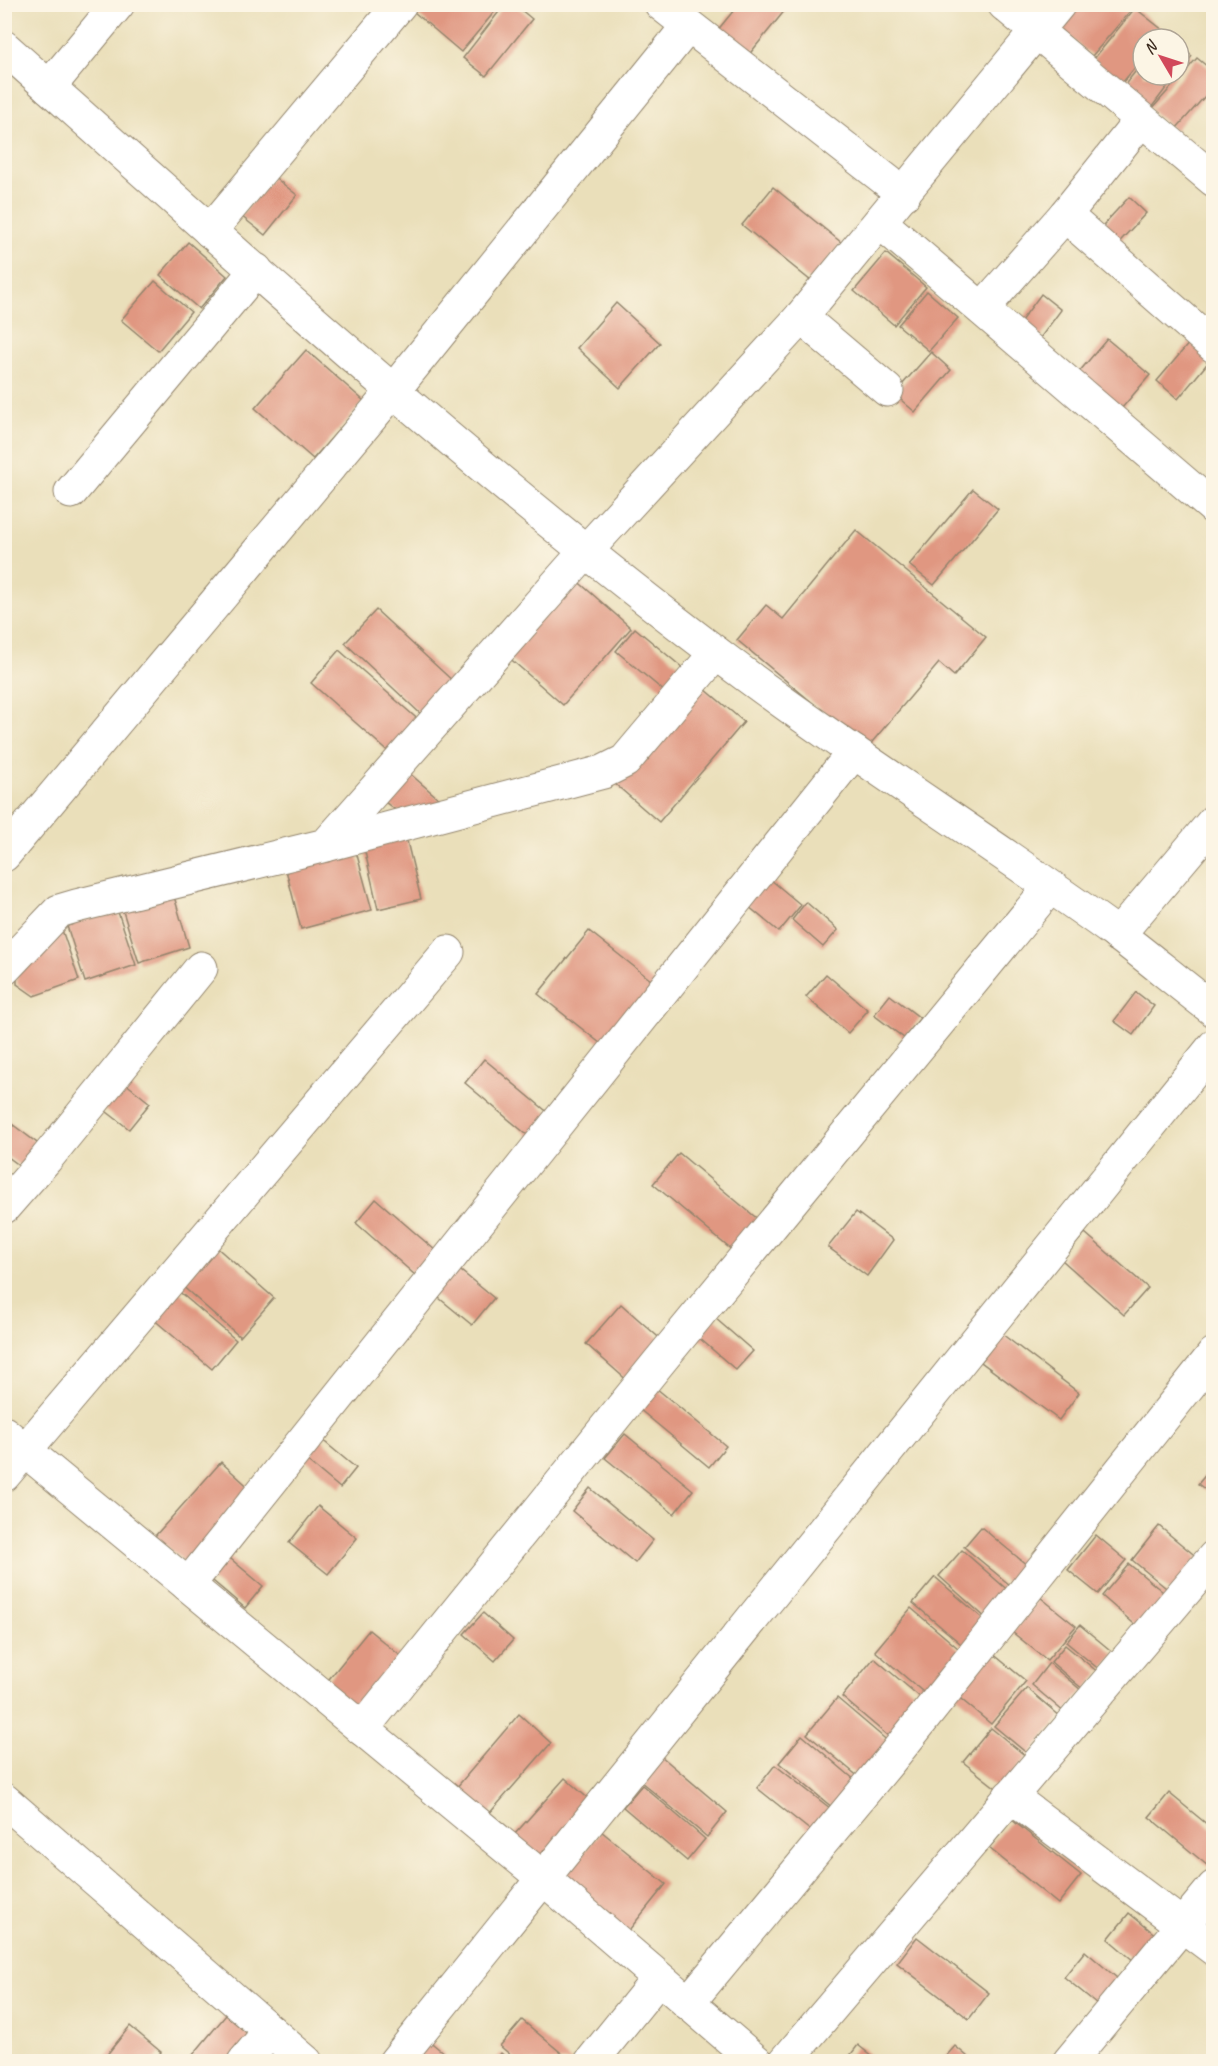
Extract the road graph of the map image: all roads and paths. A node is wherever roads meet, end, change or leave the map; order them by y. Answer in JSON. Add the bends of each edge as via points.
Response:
{"nodes":[{"id":1,"x":118,"y":4,"type":"edge"},
{"id":2,"x":400,"y":4,"type":"edge"},
{"id":3,"x":661,"y":4,"type":"edge"},
{"id":4,"x":1004,"y":4,"type":"edge"},
{"id":5,"x":1059,"y":4,"type":"edge"},
{"id":6,"x":688,"y":26,"type":"junction"},
{"id":7,"x":1036,"y":32,"type":"junction"},
{"id":8,"x":4,"y":47,"type":"edge"},
{"id":9,"x":49,"y":87,"type":"junction"},
{"id":10,"x":1141,"y":120,"type":"junction"},
{"id":11,"x":1214,"y":180,"type":"edge"},
{"id":12,"x":904,"y":194,"type":"junction"},
{"id":13,"x":1065,"y":215,"type":"junction"},
{"id":14,"x":880,"y":222,"type":"junction"},
{"id":15,"x":210,"y":231,"type":"junction"},
{"id":16,"x":256,"y":270,"type":"junction"},
{"id":17,"x":982,"y":309,"type":"junction"},
{"id":18,"x":801,"y":317,"type":"junction"},
{"id":19,"x":1214,"y":346,"type":"edge"},
{"id":20,"x":887,"y":390,"type":"dead end"},
{"id":21,"x":393,"y":391,"type":"junction"},
{"id":22,"x":71,"y":492,"type":"dead end"},
{"id":23,"x":1214,"y":508,"type":"edge"},
{"id":24,"x":586,"y":550,"type":"junction"},
{"id":25,"x":716,"y":653,"type":"junction"},
{"id":26,"x":854,"y":752,"type":"junction"},
{"id":27,"x":1214,"y":821,"type":"edge"},
{"id":28,"x":326,"y":845,"type":"junction"},
{"id":29,"x":4,"y":855,"type":"edge"},
{"id":30,"x":1050,"y":887,"type":"junction"},
{"id":31,"x":1118,"y":935,"type":"junction"},
{"id":32,"x":448,"y":952,"type":"dead end"},
{"id":33,"x":5,"y":967,"type":"edge"},
{"id":34,"x":201,"y":968,"type":"dead end"},
{"id":35,"x":1214,"y":1010,"type":"edge"},
{"id":36,"x":1214,"y":1046,"type":"edge"},
{"id":37,"x":4,"y":1207,"type":"edge"},
{"id":38,"x":1214,"y":1354,"type":"edge"},
{"id":39,"x":15,"y":1441,"type":"edge"},
{"id":40,"x":4,"y":1475,"type":"edge"},
{"id":41,"x":1214,"y":1557,"type":"edge"},
{"id":42,"x":188,"y":1586,"type":"junction"},
{"id":43,"x":362,"y":1730,"type":"junction"},
{"id":44,"x":1010,"y":1796,"type":"junction"},
{"id":45,"x":4,"y":1800,"type":"edge"},
{"id":46,"x":543,"y":1878,"type":"junction"},
{"id":47,"x":1214,"y":1887,"type":"edge"},
{"id":48,"x":1182,"y":1924,"type":"junction"},
{"id":49,"x":1214,"y":1949,"type":"edge"},
{"id":50,"x":658,"y":1979,"type":"junction"},
{"id":51,"x":687,"y":2003,"type":"junction"},
{"id":52,"x":270,"y":2031,"type":"junction"},
{"id":53,"x":244,"y":2061,"type":"edge"},
{"id":54,"x":306,"y":2061,"type":"edge"},
{"id":55,"x":395,"y":2061,"type":"edge"},
{"id":56,"x":591,"y":2061,"type":"edge"},
{"id":57,"x":757,"y":2061,"type":"edge"},
{"id":58,"x":785,"y":2061,"type":"edge"},
{"id":59,"x":1069,"y":2061,"type":"edge"}],
"edges":[{"from":1,"to":9,"type":"street"},
{"from":2,"to":15,"type":"street"},
{"from":3,"to":6,"type":"street"},
{"from":4,"to":7,"type":"street"},
{"from":5,"to":7,"type":"street"},
{"from":6,"to":12,"type":"street"},
{"from":6,"to":21,"type":"street"},
{"from":7,"to":10,"type":"street"},
{"from":7,"to":12,"type":"street"},
{"from":8,"to":9,"type":"street"},
{"from":9,"to":15,"type":"street"},
{"from":10,"to":11,"type":"street"},
{"from":10,"to":13,"type":"street"},
{"from":12,"to":14,"type":"street"},
{"from":13,"to":17,"type":"street"},
{"from":13,"to":19,"type":"street"},
{"from":14,"to":17,"type":"street"},
{"from":14,"to":18,"type":"street"},
{"from":15,"to":16,"type":"street"},
{"from":16,"to":21,"type":"street"},
{"from":16,"to":22,"type":"street"},
{"from":17,"to":23,"type":"street"},
{"from":18,"to":20,"type":"street"},
{"from":18,"to":24,"type":"street"},
{"from":21,"to":24,"type":"street"},
{"from":21,"to":29,"type":"street"},
{"from":24,"to":25,"type":"street"},
{"from":24,"to":28,"type":"street"},
{"from":25,"to":26,"type":"street"},
{"from":25,"to":28,"type":"street","via":[[625,761],[603,772]]},
{"from":26,"to":30,"type":"street"},
{"from":26,"to":42,"type":"street"},
{"from":27,"to":31,"type":"street"},
{"from":28,"to":33,"type":"street","via":[[59,912]]},
{"from":30,"to":31,"type":"street"},
{"from":30,"to":43,"type":"street"},
{"from":31,"to":35,"type":"street"},
{"from":32,"to":39,"type":"street"},
{"from":34,"to":37,"type":"street"},
{"from":36,"to":46,"type":"street"},
{"from":38,"to":51,"type":"street","via":[[891,1759]]},
{"from":39,"to":40,"type":"street"},
{"from":39,"to":42,"type":"street"},
{"from":41,"to":44,"type":"street"},
{"from":42,"to":43,"type":"street"},
{"from":43,"to":46,"type":"street"},
{"from":44,"to":48,"type":"street"},
{"from":44,"to":58,"type":"street"},
{"from":45,"to":52,"type":"street"},
{"from":46,"to":50,"type":"street"},
{"from":46,"to":55,"type":"street"},
{"from":47,"to":48,"type":"street"},
{"from":48,"to":49,"type":"street"},
{"from":48,"to":59,"type":"street"},
{"from":50,"to":51,"type":"street"},
{"from":50,"to":56,"type":"street"},
{"from":51,"to":57,"type":"street"},
{"from":52,"to":53,"type":"street"},
{"from":52,"to":54,"type":"street"}]}
